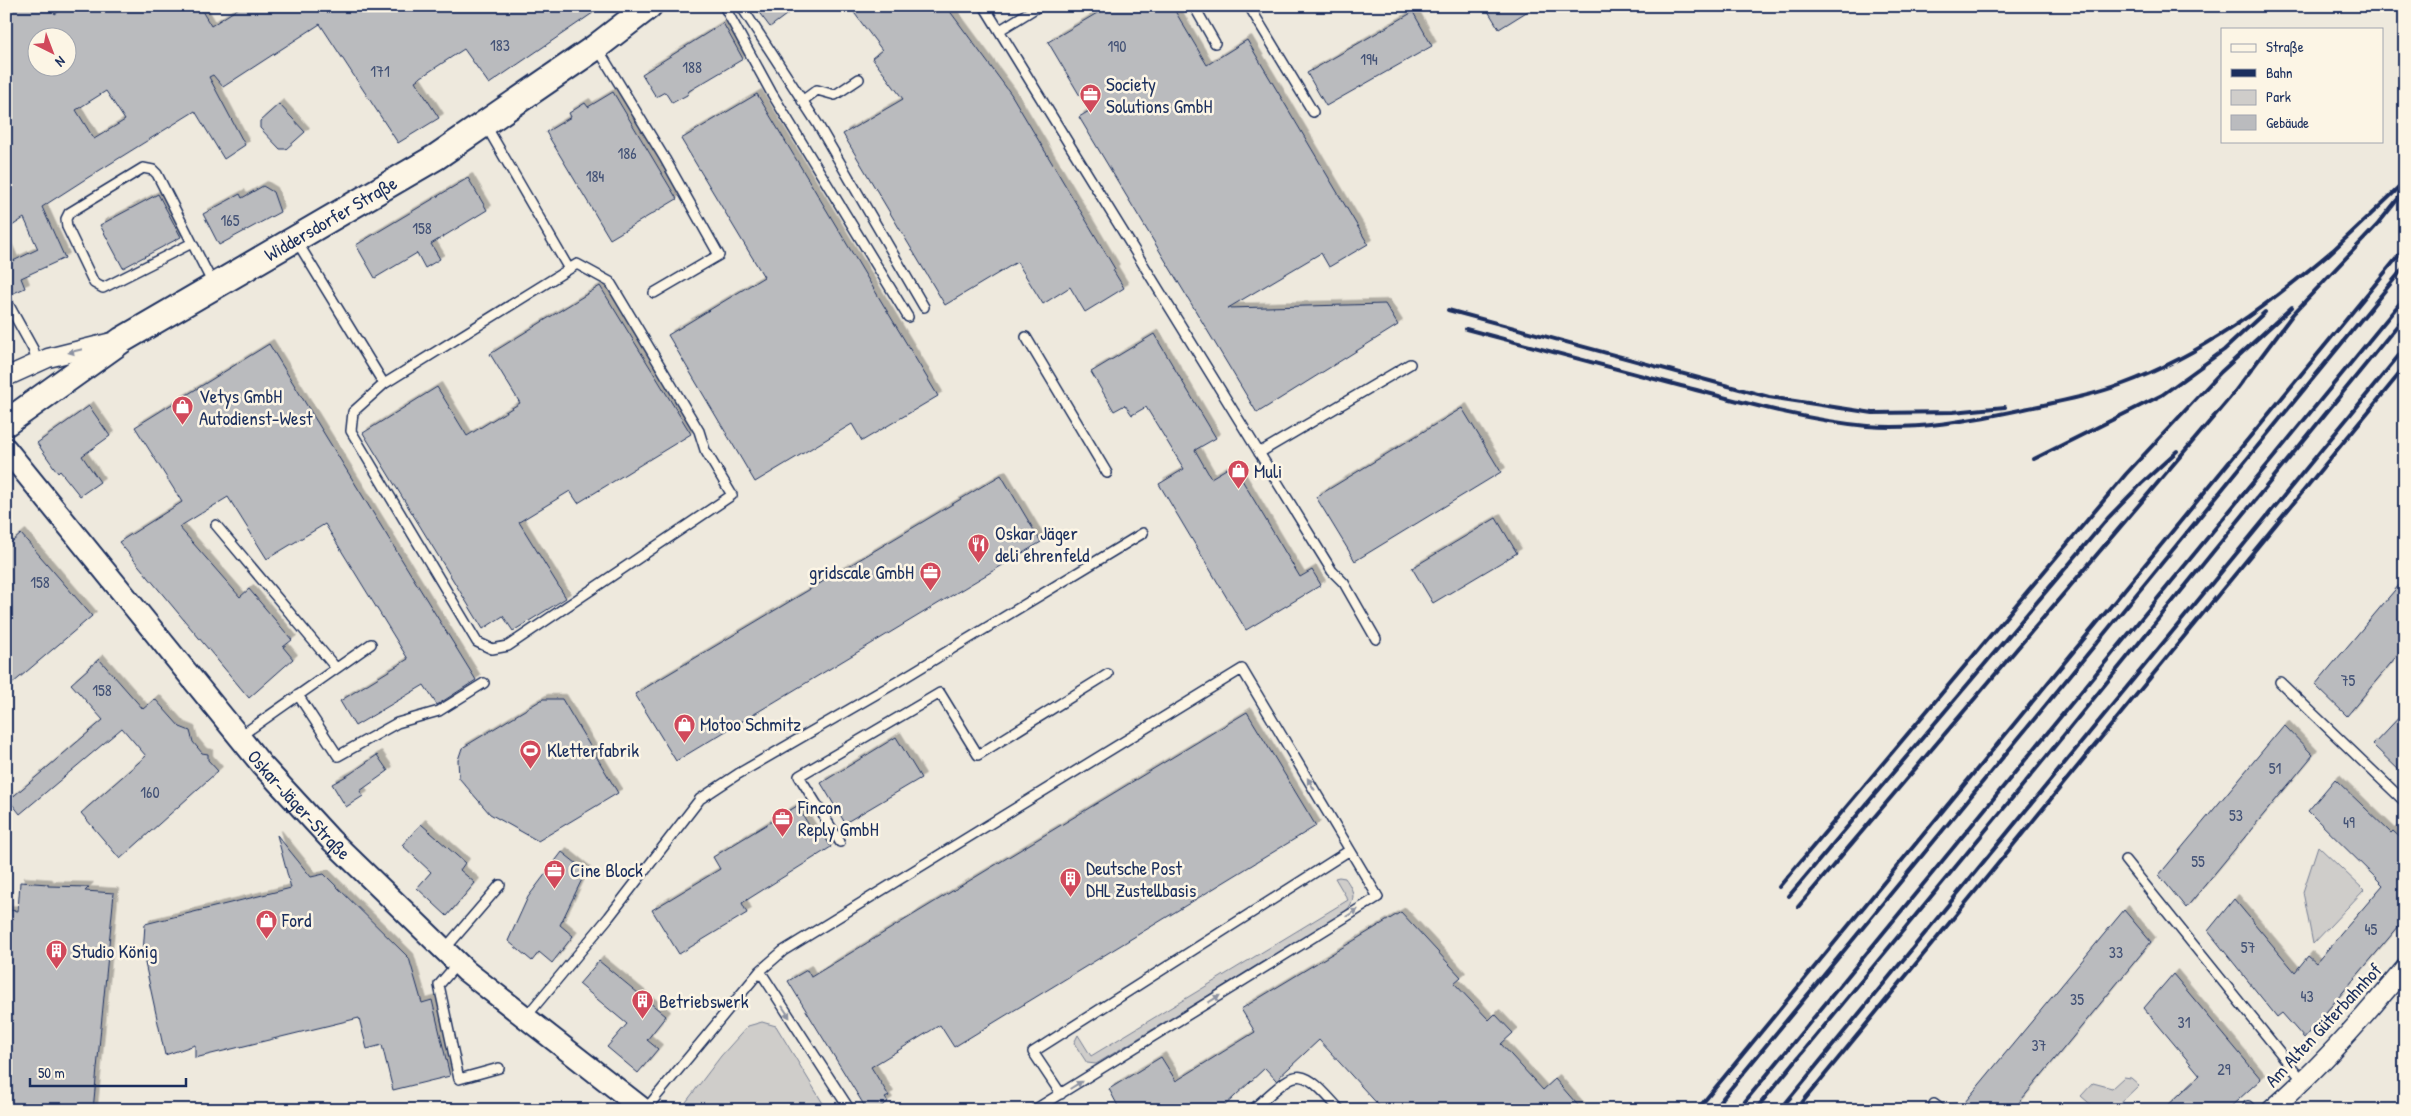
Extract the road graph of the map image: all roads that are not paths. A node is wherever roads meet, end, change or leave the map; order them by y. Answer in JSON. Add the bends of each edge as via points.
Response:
{"nodes":[{"id":1,"x":649,"y":6,"type":"edge"},
{"id":2,"x":724,"y":6,"type":"edge"},
{"id":3,"x":741,"y":6,"type":"edge"},
{"id":4,"x":984,"y":6,"type":"edge"},
{"id":5,"x":1039,"y":6,"type":"edge"},
{"id":6,"x":1194,"y":6,"type":"edge"},
{"id":7,"x":1249,"y":6,"type":"edge"},
{"id":8,"x":1000,"y":30,"type":"junction"},
{"id":9,"x":1215,"y":43,"type":"dead end"},
{"id":10,"x":596,"y":46,"type":"junction"},
{"id":11,"x":859,"y":80,"type":"dead end"},
{"id":12,"x":802,"y":101,"type":"junction"},
{"id":13,"x":1313,"y":112,"type":"dead end"},
{"id":14,"x":484,"y":122,"type":"junction"},
{"id":15,"x":295,"y":239,"type":"junction"},
{"id":16,"x":192,"y":243,"type":"junction"},
{"id":17,"x":569,"y":269,"type":"junction"},
{"id":18,"x":214,"y":286,"type":"junction"},
{"id":19,"x":654,"y":293,"type":"dead end"},
{"id":20,"x":6,"y":300,"type":"edge"},
{"id":21,"x":924,"y":307,"type":"dead end"},
{"id":22,"x":908,"y":316,"type":"dead end"},
{"id":23,"x":1026,"y":337,"type":"dead end"},
{"id":24,"x":122,"y":340,"type":"junction"},
{"id":25,"x":37,"y":363,"type":"junction"},
{"id":26,"x":1410,"y":364,"type":"dead end"},
{"id":27,"x":6,"y":377,"type":"edge"},
{"id":28,"x":384,"y":384,"type":"junction"},
{"id":29,"x":6,"y":423,"type":"edge"},
{"id":30,"x":6,"y":449,"type":"edge"},
{"id":31,"x":1259,"y":453,"type":"junction"},
{"id":32,"x":1107,"y":473,"type":"dead end"},
{"id":33,"x":216,"y":525,"type":"dead end"},
{"id":34,"x":1144,"y":532,"type":"dead end"},
{"id":35,"x":1376,"y":639,"type":"dead end"},
{"id":36,"x":371,"y":644,"type":"dead end"},
{"id":37,"x":336,"y":668,"type":"junction"},
{"id":38,"x":1108,"y":674,"type":"dead end"},
{"id":39,"x":2280,"y":682,"type":"dead end"},
{"id":40,"x":484,"y":683,"type":"dead end"},
{"id":41,"x":298,"y":695,"type":"junction"},
{"id":42,"x":239,"y":738,"type":"junction"},
{"id":43,"x":2405,"y":802,"type":"edge"},
{"id":44,"x":840,"y":842,"type":"dead end"},
{"id":45,"x":1350,"y":850,"type":"junction"},
{"id":46,"x":2125,"y":860,"type":"dead end"},
{"id":47,"x":500,"y":885,"type":"dead end"},
{"id":48,"x":450,"y":957,"type":"junction"},
{"id":49,"x":2405,"y":968,"type":"edge"},
{"id":50,"x":760,"y":971,"type":"junction"},
{"id":51,"x":525,"y":1018,"type":"junction"},
{"id":52,"x":499,"y":1068,"type":"dead end"},
{"id":53,"x":2302,"y":1081,"type":"junction"},
{"id":54,"x":1061,"y":1094,"type":"junction"},
{"id":55,"x":644,"y":1110,"type":"edge"},
{"id":56,"x":850,"y":1110,"type":"edge"},
{"id":57,"x":1034,"y":1110,"type":"edge"},
{"id":58,"x":1252,"y":1110,"type":"edge"},
{"id":59,"x":1340,"y":1110,"type":"edge"},
{"id":60,"x":2271,"y":1110,"type":"edge"}],
"edges":[{"from":1,"to":10,"type":"main road","name":"Widdersdorfer Straße"},
{"from":2,"to":22,"type":"lane","via":[[771,92]]},
{"from":3,"to":12,"type":"lane"},
{"from":4,"to":8,"type":"lane"},
{"from":5,"to":8,"type":"lane"},
{"from":6,"to":9,"type":"lane"},
{"from":7,"to":13,"type":"lane"},
{"from":8,"to":31,"type":"lane"},
{"from":10,"to":14,"type":"main road","name":"Widdersdorfer Straße"},
{"from":10,"to":19,"type":"lane","via":[[719,255]]},
{"from":11,"to":12,"type":"lane","via":[[835,95],[817,90]]},
{"from":12,"to":21,"type":"lane"},
{"from":14,"to":15,"type":"main road","name":"Widdersdorfer Straße","via":[[436,157]]},
{"from":14,"to":17,"type":"lane"},
{"from":15,"to":18,"type":"main road","name":"Widdersdorfer Straße"},
{"from":15,"to":28,"type":"lane"},
{"from":16,"to":16,"type":"lane","via":[[157,174],[148,168],[69,213],[66,219],[94,283],[103,288]]},
{"from":16,"to":18,"type":"lane"},
{"from":17,"to":28,"type":"lane"},
{"from":17,"to":28,"type":"lane","via":[[577,264],[610,282],[699,431],[704,450],[732,495],[508,646],[492,649],[477,642],[351,431],[353,412]]},
{"from":18,"to":24,"type":"main road","name":"Widdersdorfer Straße"},
{"from":20,"to":25,"type":"lane","via":[[33,348]]},
{"from":23,"to":32,"type":"lane"},
{"from":24,"to":25,"type":"street","one_way":true},
{"from":24,"to":29,"type":"main road","name":"Widdersdorfer Straße"},
{"from":25,"to":27,"type":"street"},
{"from":26,"to":31,"type":"lane"},
{"from":30,"to":42,"type":"street","name":"Oskar-Jäger-Straße"},
{"from":31,"to":35,"type":"lane","via":[[1332,571],[1344,583]]},
{"from":33,"to":37,"type":"lane"},
{"from":34,"to":51,"type":"lane","via":[[700,799],[609,917]]},
{"from":36,"to":37,"type":"lane"},
{"from":37,"to":41,"type":"lane"},
{"from":38,"to":44,"type":"lane","via":[[978,755],[940,693],[798,776]]},
{"from":39,"to":43,"type":"lane"},
{"from":40,"to":41,"type":"lane","via":[[439,711],[398,723],[338,756]]},
{"from":41,"to":42,"type":"lane"},
{"from":42,"to":48,"type":"street","name":"Oskar-Jäger-Straße","via":[[331,840]]},
{"from":45,"to":50,"type":"lane","one_way":true,"via":[[1242,669],[783,950]]},
{"from":45,"to":54,"type":"lane","via":[[1033,1052]]},
{"from":54,"to":45,"type":"lane","one_way":true,"via":[[1378,896]]},
{"from":46,"to":53,"type":"lane"},
{"from":47,"to":48,"type":"lane"},
{"from":48,"to":51,"type":"street","name":"Oskar-Jäger-Straße"},
{"from":48,"to":52,"type":"lane","via":[[440,984],[459,1079]]},
{"from":49,"to":53,"type":"street","name":"Am Alten Güterbahnhof"},
{"from":50,"to":55,"type":"lane"},
{"from":50,"to":56,"type":"lane","one_way":true},
{"from":51,"to":55,"type":"street","name":"Oskar-Jäger-Straße"},
{"from":53,"to":60,"type":"street","name":"Am Alten Güterbahnhof"},
{"from":54,"to":57,"type":"lane"},
{"from":58,"to":59,"type":"lane","via":[[1291,1077],[1299,1076],[1318,1085]]}]}
